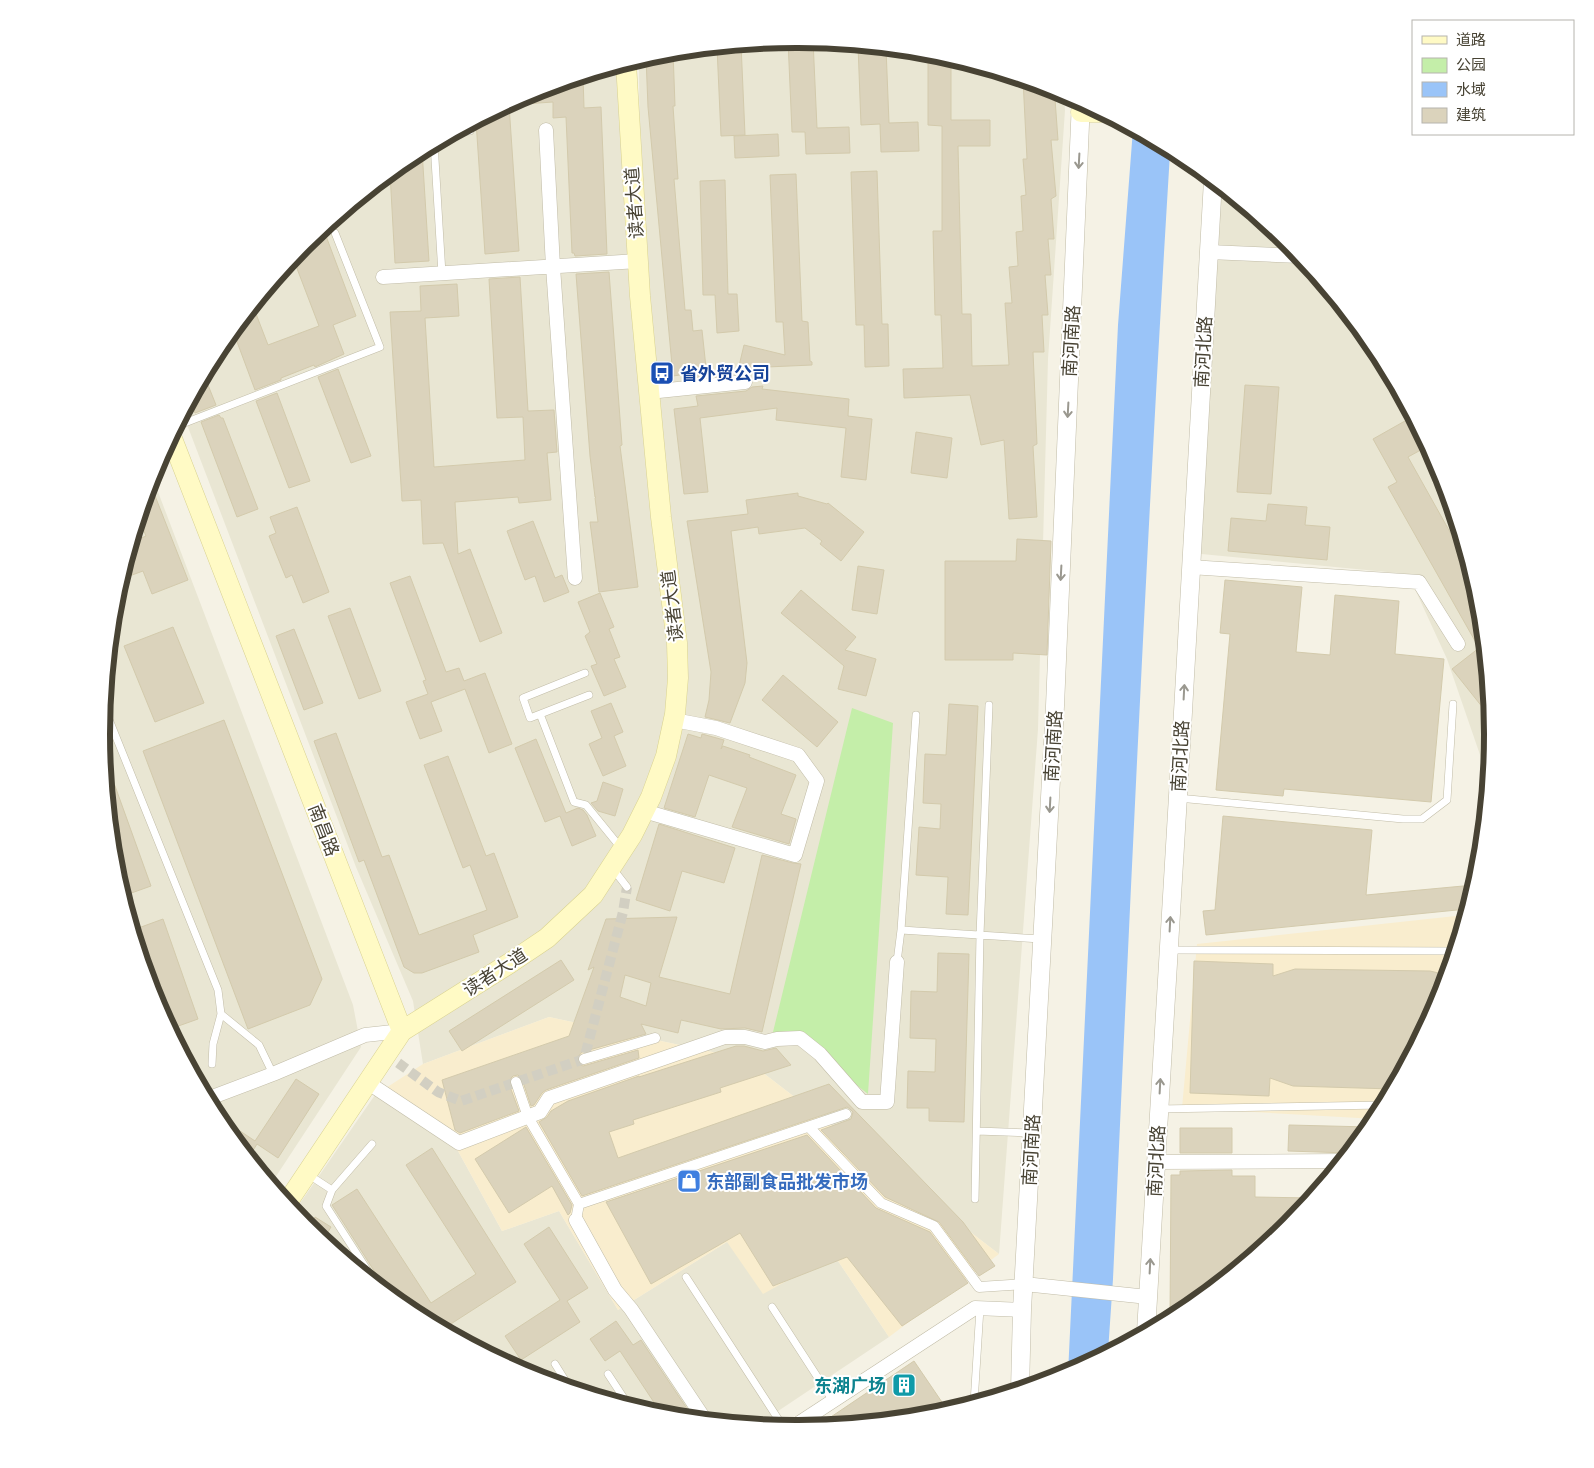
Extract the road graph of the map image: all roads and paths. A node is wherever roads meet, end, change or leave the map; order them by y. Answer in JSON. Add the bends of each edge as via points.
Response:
{"nodes":[{"id":1,"x":626,"y":69,"type":"edge"},
{"id":2,"x":1081,"y":109,"type":"edge"},
{"id":3,"x":546,"y":130,"type":"dead end"},
{"id":4,"x":434,"y":151,"type":"edge"},
{"id":5,"x":1213,"y":187,"type":"edge"},
{"id":6,"x":335,"y":233,"type":"dead end"},
{"id":7,"x":1209,"y":252,"type":"junction"},
{"id":8,"x":1288,"y":255,"type":"edge"},
{"id":9,"x":638,"y":261,"type":"junction"},
{"id":10,"x":553,"y":267,"type":"junction"},
{"id":11,"x":442,"y":274,"type":"junction"},
{"id":12,"x":383,"y":277,"type":"dead end"},
{"id":13,"x":746,"y":382,"type":"dead end"},
{"id":14,"x":649,"y":392,"type":"junction"},
{"id":15,"x":185,"y":423,"type":"edge"},
{"id":16,"x":175,"y":444,"type":"edge"},
{"id":17,"x":1190,"y":567,"type":"junction"},
{"id":18,"x":575,"y":578,"type":"dead end"},
{"id":19,"x":1458,"y":644,"type":"dead end"},
{"id":20,"x":585,"y":673,"type":"dead end"},
{"id":21,"x":589,"y":695,"type":"dead end"},
{"id":22,"x":1453,"y":704,"type":"dead end"},
{"id":23,"x":990,"y":705,"type":"dead end"},
{"id":24,"x":540,"y":714,"type":"junction"},
{"id":25,"x":916,"y":715,"type":"dead end"},
{"id":26,"x":674,"y":720,"type":"junction"},
{"id":27,"x":110,"y":723,"type":"edge"},
{"id":28,"x":1178,"y":798,"type":"junction"},
{"id":29,"x":644,"y":811,"type":"junction"},
{"id":30,"x":622,"y":850,"type":"junction"},
{"id":31,"x":612,"y":867,"type":"junction"},
{"id":32,"x":627,"y":886,"type":"dead end"},
{"id":33,"x":902,"y":930,"type":"junction"},
{"id":34,"x":980,"y":935,"type":"junction"},
{"id":35,"x":1043,"y":940,"type":"junction"},
{"id":36,"x":1169,"y":950,"type":"junction"},
{"id":37,"x":1448,"y":951,"type":"edge"},
{"id":38,"x":898,"y":962,"type":"joint"},
{"id":39,"x":220,"y":1014,"type":"junction"},
{"id":40,"x":402,"y":1031,"type":"junction"},
{"id":41,"x":655,"y":1038,"type":"dead end"},
{"id":42,"x":584,"y":1059,"type":"dead end"},
{"id":43,"x":212,"y":1064,"type":"dead end"},
{"id":44,"x":272,"y":1074,"type":"junction"},
{"id":45,"x":367,"y":1082,"type":"junction"},
{"id":46,"x":516,"y":1082,"type":"dead end"},
{"id":47,"x":214,"y":1097,"type":"edge"},
{"id":48,"x":1374,"y":1105,"type":"edge"},
{"id":49,"x":1159,"y":1109,"type":"junction"},
{"id":50,"x":846,"y":1114,"type":"dead end"},
{"id":51,"x":528,"y":1117,"type":"junction"},
{"id":52,"x":809,"y":1127,"type":"junction"},
{"id":53,"x":977,"y":1131,"type":"junction"},
{"id":54,"x":1032,"y":1133,"type":"junction"},
{"id":55,"x":372,"y":1144,"type":"dead end"},
{"id":56,"x":1335,"y":1161,"type":"edge"},
{"id":57,"x":1156,"y":1162,"type":"junction"},
{"id":58,"x":307,"y":1173,"type":"junction"},
{"id":59,"x":332,"y":1190,"type":"junction"},
{"id":60,"x":291,"y":1197,"type":"edge"},
{"id":61,"x":975,"y":1199,"type":"dead end"},
{"id":62,"x":578,"y":1204,"type":"junction"},
{"id":63,"x":576,"y":1220,"type":"joint"},
{"id":64,"x":366,"y":1268,"type":"edge"},
{"id":65,"x":686,"y":1277,"type":"dead end"},
{"id":66,"x":1024,"y":1284,"type":"junction"},
{"id":67,"x":1148,"y":1297,"type":"junction"},
{"id":68,"x":772,"y":1307,"type":"dead end"},
{"id":69,"x":980,"y":1308,"type":"junction"},
{"id":70,"x":1022,"y":1310,"type":"junction"},
{"id":71,"x":1146,"y":1325,"type":"edge"},
{"id":72,"x":555,"y":1364,"type":"dead end"},
{"id":73,"x":608,"y":1374,"type":"dead end"},
{"id":74,"x":565,"y":1380,"type":"edge"},
{"id":75,"x":1020,"y":1383,"type":"edge"},
{"id":76,"x":974,"y":1397,"type":"edge"},
{"id":77,"x":623,"y":1398,"type":"edge"},
{"id":78,"x":833,"y":1401,"type":"junction"},
{"id":79,"x":701,"y":1414,"type":"edge"},
{"id":80,"x":779,"y":1420,"type":"edge"},
{"id":81,"x":803,"y":1420,"type":"edge"}],
"edges":[{"from":1,"to":9,"type":"main road","name":"读者大道"},
{"from":2,"to":35,"type":"street","name":"南河南路","one_way":true},
{"from":3,"to":10,"type":"street"},
{"from":4,"to":11,"type":"lane"},
{"from":5,"to":7,"type":"street","name":"南河北路"},
{"from":6,"to":15,"type":"lane","via":[[380,347]]},
{"from":7,"to":8,"type":"street"},
{"from":7,"to":17,"type":"street","name":"南河北路"},
{"from":9,"to":10,"type":"street"},
{"from":9,"to":14,"type":"main road","name":"读者大道"},
{"from":10,"to":11,"type":"street"},
{"from":10,"to":18,"type":"street"},
{"from":11,"to":12,"type":"street"},
{"from":13,"to":14,"type":"street"},
{"from":14,"to":26,"type":"main road","name":"读者大道","via":[[677,643]]},
{"from":16,"to":40,"type":"main road","name":"南昌路"},
{"from":17,"to":19,"type":"street","via":[[1419,582]]},
{"from":28,"to":17,"type":"street","name":"南河北路","one_way":true},
{"from":20,"to":24,"type":"lane","via":[[522,698],[530,718]]},
{"from":21,"to":24,"type":"lane"},
{"from":22,"to":28,"type":"lane","via":[[1447,800],[1422,819]]},
{"from":23,"to":34,"type":"lane"},
{"from":24,"to":30,"type":"lane","via":[[574,802],[586,805]]},
{"from":25,"to":33,"type":"lane"},
{"from":26,"to":29,"type":"main road","name":"读者大道","via":[[666,756]]},
{"from":26,"to":29,"type":"street","via":[[716,728],[798,756],[817,781],[795,855]]},
{"from":27,"to":39,"type":"lane","via":[[218,990]]},
{"from":36,"to":28,"type":"street","name":"南河北路","one_way":true},
{"from":29,"to":30,"type":"main road","name":"读者大道"},
{"from":30,"to":31,"type":"main road","name":"读者大道"},
{"from":31,"to":32,"type":"lane"},
{"from":31,"to":40,"type":"main road","name":"读者大道","via":[[593,895],[548,938]]},
{"from":33,"to":34,"type":"lane"},
{"from":33,"to":38,"type":"lane"},
{"from":34,"to":35,"type":"lane"},
{"from":34,"to":53,"type":"lane"},
{"from":35,"to":54,"type":"street","name":"南河南路"},
{"from":36,"to":37,"type":"lane"},
{"from":49,"to":36,"type":"street","name":"南河北路","one_way":true},
{"from":38,"to":51,"type":"street","via":[[887,1102],[862,1102],[820,1054],[800,1038],[764,1042],[725,1037],[549,1098],[540,1112]]},
{"from":39,"to":43,"type":"lane"},
{"from":39,"to":44,"type":"lane","via":[[259,1045]]},
{"from":40,"to":44,"type":"street","via":[[364,1036]]},
{"from":40,"to":45,"type":"main road"},
{"from":41,"to":42,"type":"street"},
{"from":44,"to":47,"type":"street"},
{"from":45,"to":51,"type":"street","via":[[459,1143]]},
{"from":45,"to":58,"type":"main road"},
{"from":46,"to":51,"type":"street"},
{"from":48,"to":49,"type":"lane"},
{"from":49,"to":57,"type":"street","name":"南河北路"},
{"from":50,"to":52,"type":"street"},
{"from":51,"to":62,"type":"street"},
{"from":52,"to":62,"type":"street"},
{"from":52,"to":66,"type":"street","via":[[881,1204],[934,1226],[979,1287]]},
{"from":53,"to":54,"type":"lane"},
{"from":53,"to":61,"type":"lane"},
{"from":54,"to":66,"type":"street","name":"南河南路"},
{"from":55,"to":59,"type":"lane"},
{"from":56,"to":57,"type":"street"},
{"from":67,"to":57,"type":"street","name":"南河北路","one_way":true},
{"from":58,"to":59,"type":"lane"},
{"from":58,"to":60,"type":"main road"},
{"from":59,"to":64,"type":"lane","via":[[326,1206]]},
{"from":62,"to":63,"type":"street"},
{"from":63,"to":79,"type":"street","via":[[615,1290]]},
{"from":65,"to":80,"type":"lane"},
{"from":66,"to":67,"type":"street"},
{"from":66,"to":70,"type":"street","name":"南河南路"},
{"from":67,"to":71,"type":"street","name":"南河北路"},
{"from":68,"to":78,"type":"lane"},
{"from":69,"to":70,"type":"street"},
{"from":69,"to":76,"type":"lane"},
{"from":69,"to":78,"type":"street","via":[[974,1308]]},
{"from":70,"to":75,"type":"street","name":"南河南路"},
{"from":72,"to":74,"type":"lane"},
{"from":73,"to":77,"type":"lane"},
{"from":78,"to":81,"type":"street"}]}
